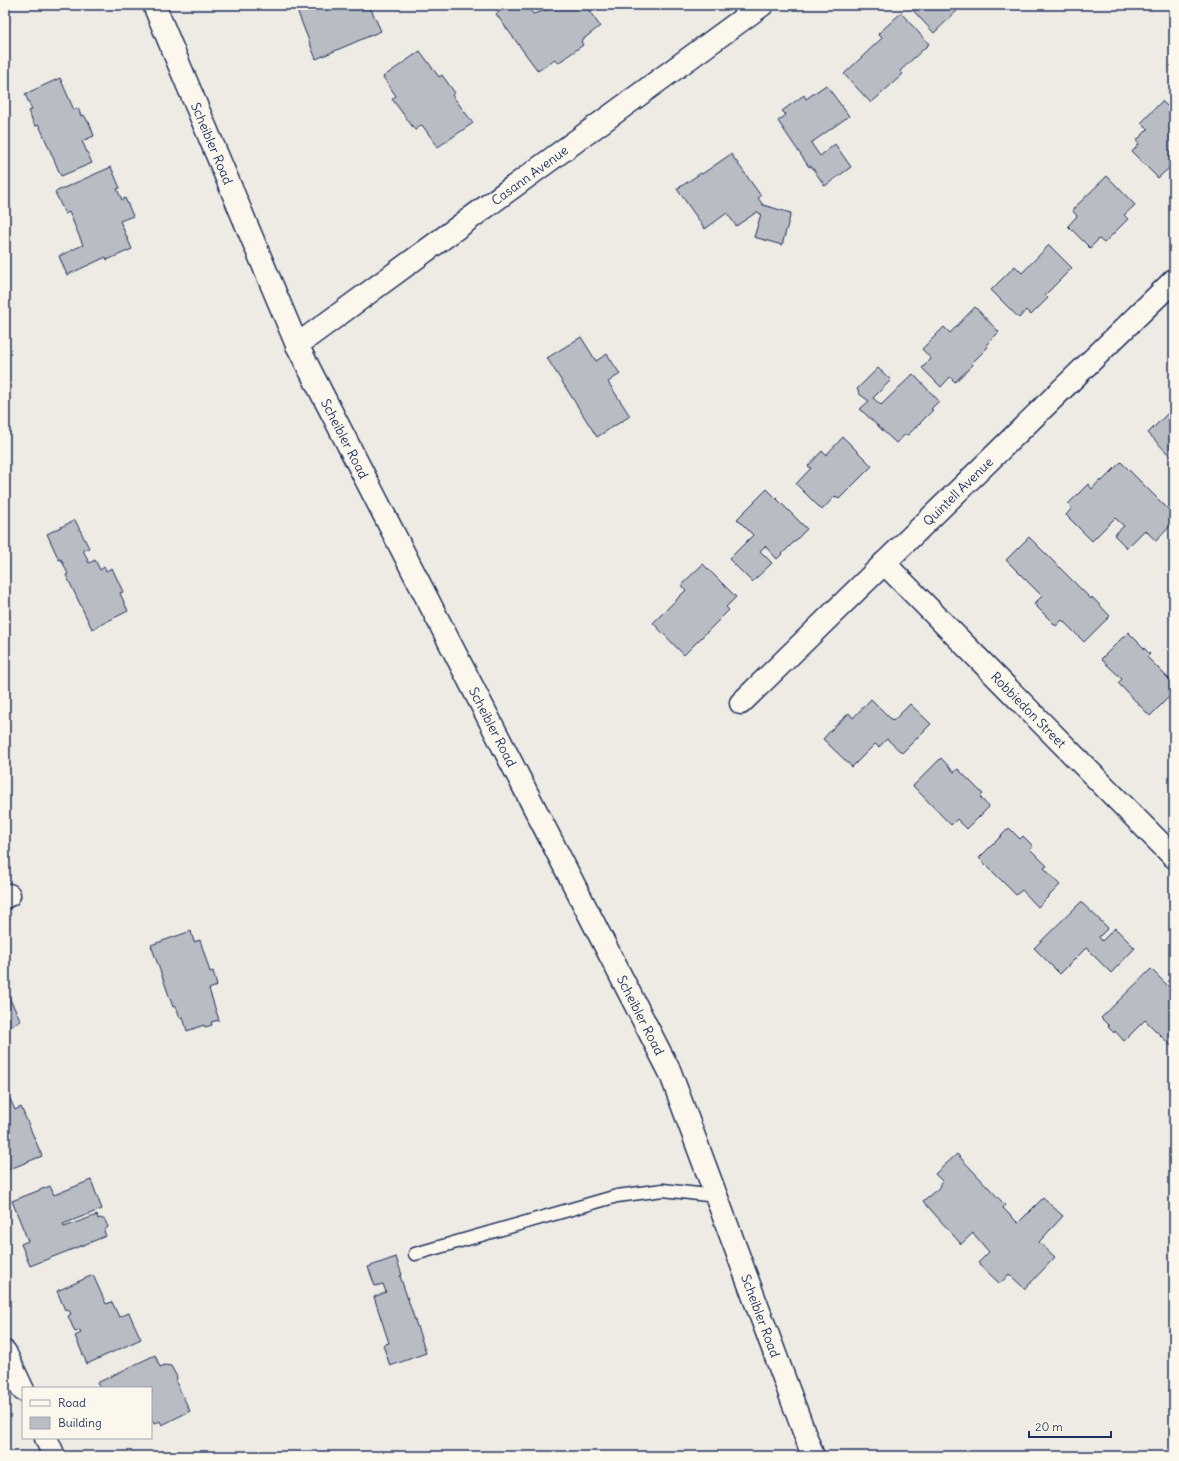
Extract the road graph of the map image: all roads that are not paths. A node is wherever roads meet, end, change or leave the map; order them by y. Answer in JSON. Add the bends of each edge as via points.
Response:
{"nodes":[{"id":1,"x":154,"y":5,"type":"edge"},
{"id":2,"x":762,"y":5,"type":"edge"},
{"id":3,"x":1174,"y":280,"type":"edge"},
{"id":4,"x":297,"y":345,"type":"junction"},
{"id":5,"x":884,"y":563,"type":"junction"},
{"id":6,"x":742,"y":703,"type":"dead end"},
{"id":7,"x":1174,"y":856,"type":"edge"},
{"id":8,"x":716,"y":1196,"type":"junction"},
{"id":9,"x":415,"y":1254,"type":"dead end"},
{"id":10,"x":5,"y":1352,"type":"edge"},
{"id":11,"x":22,"y":1388,"type":"edge"},
{"id":12,"x":46,"y":1439,"type":"edge"},
{"id":13,"x":54,"y":1456,"type":"edge"},
{"id":14,"x":813,"y":1456,"type":"edge"}],
"edges":[{"from":1,"to":4,"type":"street","name":"Scheibler Road"},
{"from":2,"to":4,"type":"street","name":"Casann Avenue"},
{"from":3,"to":5,"type":"street","name":"Quintell Avenue"},
{"from":4,"to":8,"type":"street","name":"Scheibler Road","via":[[670,1072]]},
{"from":5,"to":6,"type":"street","name":"Quintell Avenue"},
{"from":5,"to":7,"type":"street","name":"Robbiedon Street"},
{"from":8,"to":9,"type":"lane","via":[[663,1190],[617,1196]]},
{"from":8,"to":14,"type":"street","name":"Scheibler Road"},
{"from":10,"to":11,"type":"street"},
{"from":12,"to":13,"type":"street"}]}
